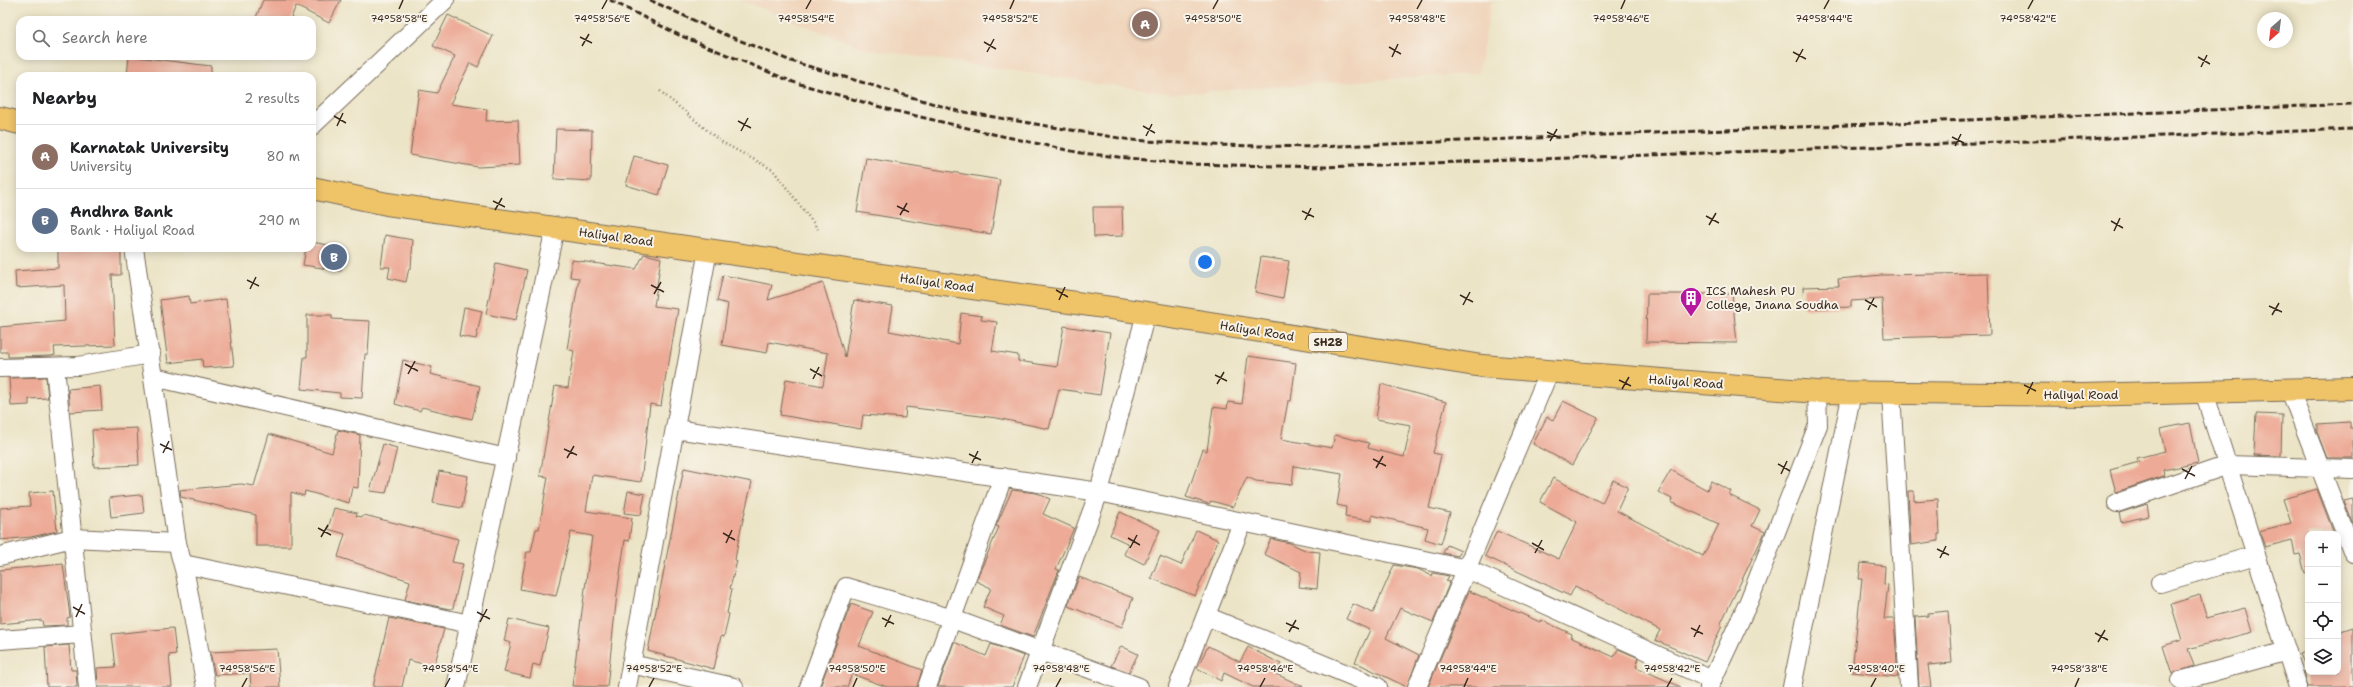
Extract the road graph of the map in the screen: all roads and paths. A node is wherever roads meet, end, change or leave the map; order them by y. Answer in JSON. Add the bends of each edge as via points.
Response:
{"nodes":[{"id":1,"x":445,"y":0,"type":"edge"},
{"id":2,"x":660,"y":91,"type":"dead end"},
{"id":3,"x":0,"y":118,"type":"edge"},
{"id":4,"x":16,"y":122,"type":"edge"},
{"id":5,"x":316,"y":122,"type":"edge"},
{"id":6,"x":316,"y":189,"type":"edge"},
{"id":7,"x":555,"y":228,"type":"junction"},
{"id":8,"x":818,"y":229,"type":"dead end"},
{"id":9,"x":708,"y":250,"type":"junction"},
{"id":10,"x":135,"y":252,"type":"edge"},
{"id":11,"x":1146,"y":313,"type":"junction"},
{"id":12,"x":151,"y":354,"type":"junction"},
{"id":13,"x":56,"y":367,"type":"junction"},
{"id":14,"x":0,"y":368,"type":"edge"},
{"id":15,"x":1549,"y":372,"type":"junction"},
{"id":16,"x":154,"y":377,"type":"junction"},
{"id":17,"x":2353,"y":388,"type":"edge"},
{"id":18,"x":2290,"y":390,"type":"junction"},
{"id":19,"x":1818,"y":392,"type":"junction"},
{"id":20,"x":1852,"y":392,"type":"junction"},
{"id":21,"x":2204,"y":392,"type":"junction"},
{"id":22,"x":1891,"y":393,"type":"junction"},
{"id":23,"x":675,"y":429,"type":"junction"},
{"id":24,"x":506,"y":458,"type":"junction"},
{"id":25,"x":2228,"y":465,"type":"junction"},
{"id":26,"x":2320,"y":468,"type":"junction"},
{"id":27,"x":2353,"y":469,"type":"edge"},
{"id":28,"x":1002,"y":477,"type":"junction"},
{"id":29,"x":1099,"y":492,"type":"junction"},
{"id":30,"x":2117,"y":503,"type":"dead end"},
{"id":31,"x":1242,"y":523,"type":"junction"},
{"id":32,"x":73,"y":538,"type":"junction"},
{"id":33,"x":177,"y":543,"type":"junction"},
{"id":34,"x":2353,"y":553,"type":"edge"},
{"id":35,"x":2256,"y":555,"type":"junction"},
{"id":36,"x":0,"y":556,"type":"edge"},
{"id":37,"x":183,"y":564,"type":"junction"},
{"id":38,"x":1467,"y":569,"type":"junction"},
{"id":39,"x":2160,"y":583,"type":"dead end"},
{"id":40,"x":1206,"y":616,"type":"junction"},
{"id":41,"x":950,"y":618,"type":"junction"},
{"id":42,"x":470,"y":624,"type":"junction"},
{"id":43,"x":82,"y":634,"type":"junction"},
{"id":44,"x":0,"y":640,"type":"edge"},
{"id":45,"x":1040,"y":651,"type":"junction"},
{"id":46,"x":2287,"y":651,"type":"junction"},
{"id":47,"x":631,"y":664,"type":"junction"},
{"id":48,"x":2180,"y":681,"type":"dead end"},
{"id":49,"x":1710,"y":683,"type":"edge"},
{"id":50,"x":88,"y":687,"type":"edge"},
{"id":51,"x":206,"y":687,"type":"edge"},
{"id":52,"x":456,"y":687,"type":"edge"},
{"id":53,"x":627,"y":687,"type":"edge"},
{"id":54,"x":734,"y":687,"type":"edge"},
{"id":55,"x":809,"y":687,"type":"edge"},
{"id":56,"x":927,"y":687,"type":"edge"},
{"id":57,"x":1027,"y":687,"type":"edge"},
{"id":58,"x":1139,"y":687,"type":"edge"},
{"id":59,"x":1178,"y":687,"type":"edge"},
{"id":60,"x":1378,"y":687,"type":"edge"},
{"id":61,"x":1417,"y":687,"type":"edge"},
{"id":62,"x":1792,"y":687,"type":"edge"},
{"id":63,"x":1909,"y":687,"type":"edge"},
{"id":64,"x":2298,"y":687,"type":"edge"}],
"edges":[{"from":1,"to":5,"type":"street"},
{"from":2,"to":8,"type":"path","via":[[720,140],[773,170]]},
{"from":3,"to":4,"type":"main road"},
{"from":6,"to":7,"type":"main road","name":"Haliyal Road","number":"SH28","via":[[387,204]]},
{"from":7,"to":9,"type":"main road","name":"Haliyal Road","number":"SH28"},
{"from":7,"to":24,"type":"street"},
{"from":9,"to":11,"type":"main road","name":"Haliyal Road","number":"SH28"},
{"from":9,"to":23,"type":"street"},
{"from":10,"to":12,"type":"street"},
{"from":11,"to":15,"type":"main road","name":"Haliyal Road","number":"SH28","via":[[1482,366]]},
{"from":11,"to":29,"type":"street"},
{"from":12,"to":13,"type":"street"},
{"from":12,"to":16,"type":"street"},
{"from":13,"to":14,"type":"street"},
{"from":13,"to":32,"type":"street"},
{"from":15,"to":19,"type":"main road","name":"Haliyal Road","number":"SH28"},
{"from":15,"to":38,"type":"street"},
{"from":16,"to":24,"type":"street"},
{"from":16,"to":33,"type":"street"},
{"from":17,"to":18,"type":"main road","name":"Haliyal Road","number":"SH28"},
{"from":18,"to":21,"type":"main road","name":"Haliyal Road","number":"SH28"},
{"from":18,"to":26,"type":"street"},
{"from":19,"to":20,"type":"main road","name":"Haliyal Road","number":"SH28"},
{"from":19,"to":49,"type":"street","via":[[1818,425],[1749,601]]},
{"from":20,"to":22,"type":"main road","name":"Haliyal Road","number":"SH28"},
{"from":20,"to":62,"type":"street"},
{"from":21,"to":22,"type":"main road","name":"Haliyal Road","number":"SH28","via":[[2082,395]]},
{"from":21,"to":25,"type":"street"},
{"from":22,"to":63,"type":"street"},
{"from":23,"to":28,"type":"street"},
{"from":23,"to":47,"type":"street"},
{"from":24,"to":42,"type":"street"},
{"from":25,"to":26,"type":"street"},
{"from":25,"to":30,"type":"street"},
{"from":25,"to":35,"type":"street"},
{"from":26,"to":27,"type":"street"},
{"from":26,"to":34,"type":"street"},
{"from":28,"to":29,"type":"street"},
{"from":28,"to":41,"type":"street"},
{"from":29,"to":31,"type":"street"},
{"from":29,"to":45,"type":"street"},
{"from":31,"to":38,"type":"street"},
{"from":31,"to":40,"type":"street"},
{"from":32,"to":33,"type":"street"},
{"from":32,"to":36,"type":"street"},
{"from":32,"to":43,"type":"street"},
{"from":33,"to":37,"type":"street"},
{"from":35,"to":39,"type":"street"},
{"from":35,"to":46,"type":"street"},
{"from":37,"to":42,"type":"street"},
{"from":37,"to":51,"type":"street"},
{"from":38,"to":49,"type":"street"},
{"from":38,"to":61,"type":"street"},
{"from":40,"to":59,"type":"street"},
{"from":40,"to":60,"type":"street"},
{"from":41,"to":45,"type":"street"},
{"from":41,"to":55,"type":"street","via":[[846,587]]},
{"from":41,"to":56,"type":"street"},
{"from":42,"to":52,"type":"street"},
{"from":43,"to":44,"type":"street"},
{"from":43,"to":50,"type":"street"},
{"from":45,"to":57,"type":"street"},
{"from":45,"to":58,"type":"street"},
{"from":46,"to":48,"type":"street"},
{"from":46,"to":64,"type":"street"},
{"from":47,"to":53,"type":"street"},
{"from":47,"to":54,"type":"street"}]}
